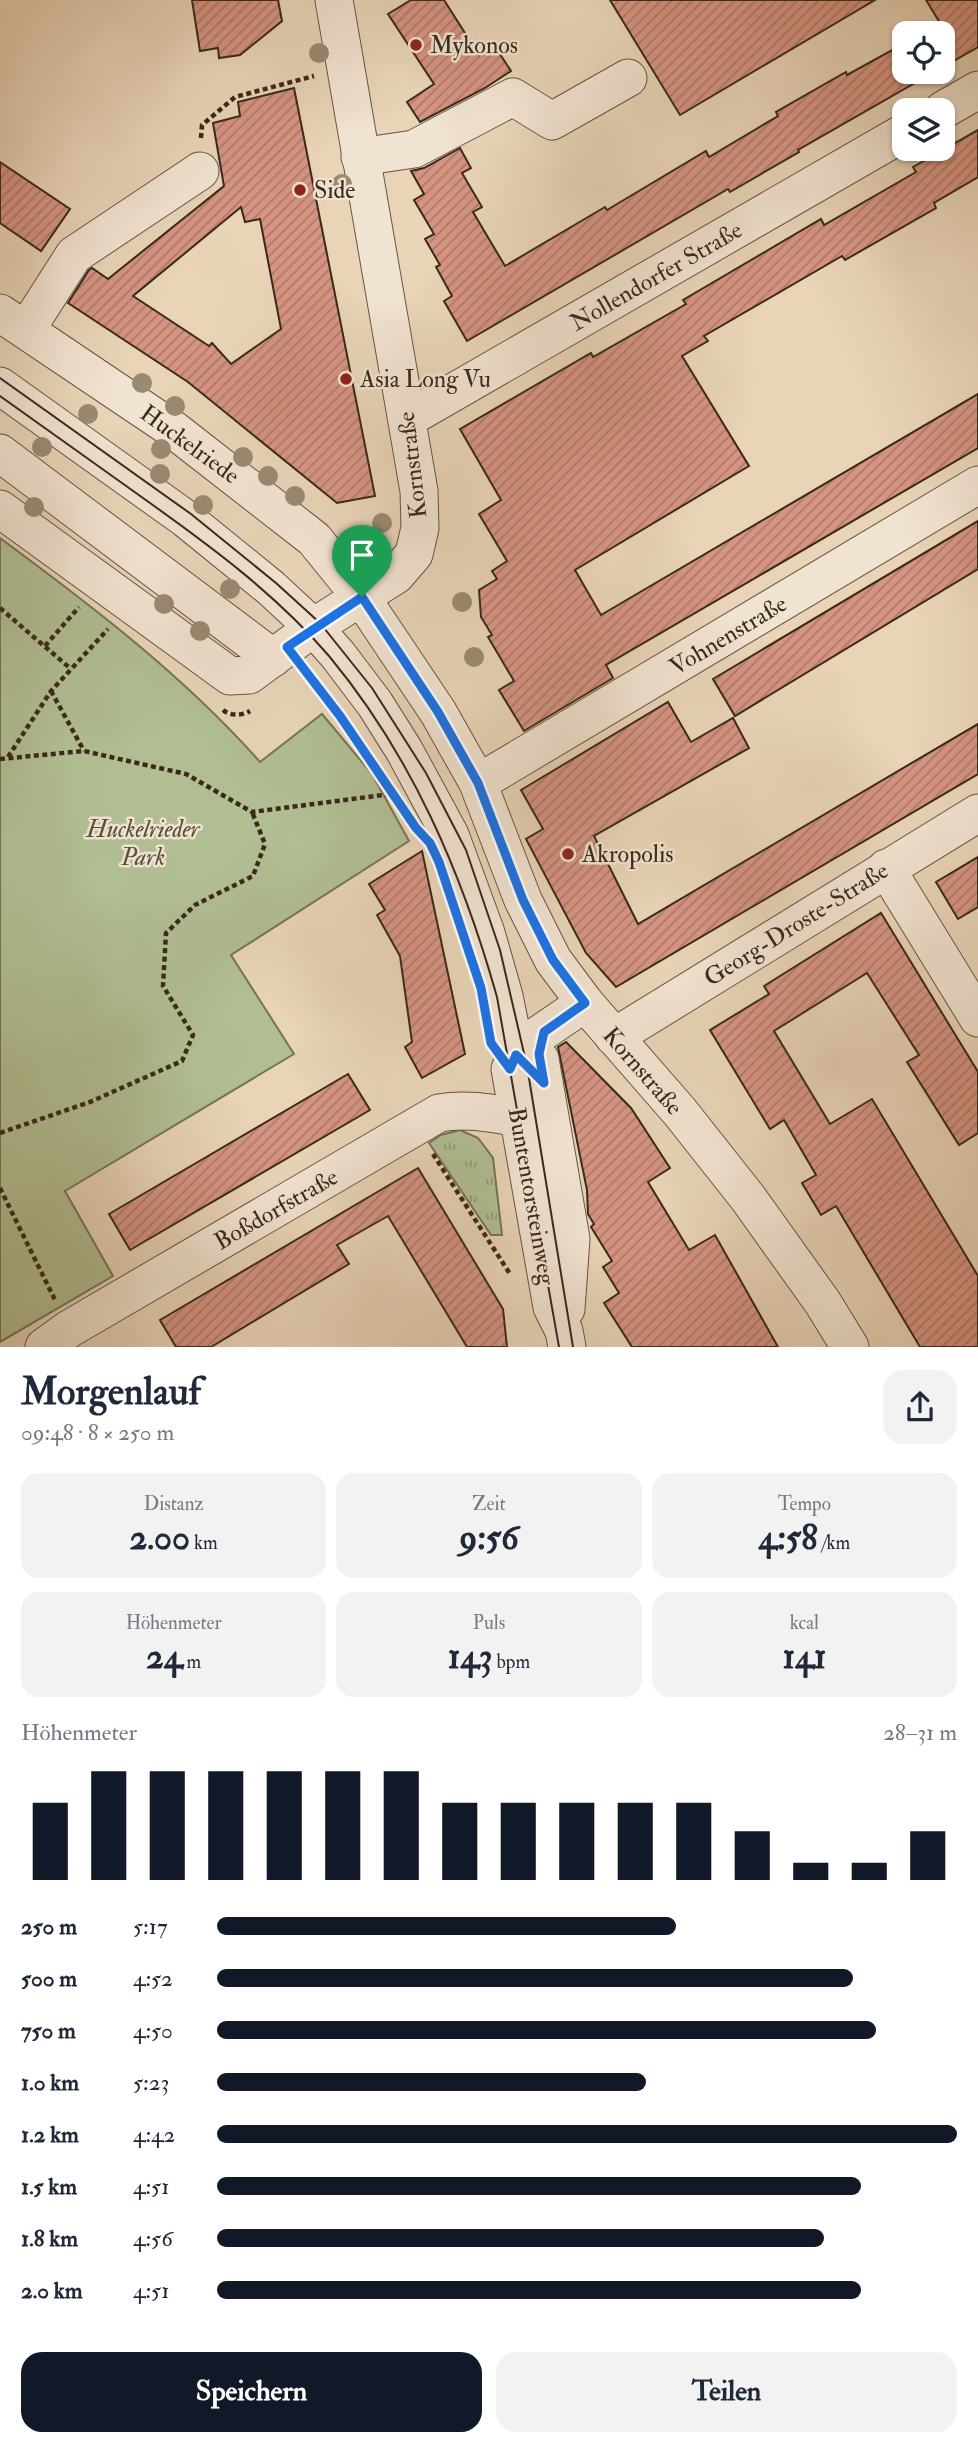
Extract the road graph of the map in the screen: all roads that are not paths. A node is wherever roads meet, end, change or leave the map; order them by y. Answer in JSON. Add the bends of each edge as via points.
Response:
{"nodes":[{"id":1,"x":334,"y":0,"type":"edge"},
{"id":2,"x":628,"y":78,"type":"dead end"},
{"id":3,"x":978,"y":90,"type":"edge"},
{"id":4,"x":955,"y":103,"type":"edge"},
{"id":5,"x":892,"y":139,"type":"edge"},
{"id":6,"x":360,"y":158,"type":"junction"},
{"id":7,"x":200,"y":172,"type":"road end"},
{"id":8,"x":7,"y":318,"type":"edge"},
{"id":9,"x":0,"y":386,"type":"edge"},
{"id":10,"x":407,"y":419,"type":"junction"},
{"id":11,"x":0,"y":453,"type":"edge"},
{"id":12,"x":978,"y":485,"type":"edge"},
{"id":13,"x":0,"y":509,"type":"edge"},
{"id":14,"x":362,"y":597,"type":"junction"},
{"id":15,"x":314,"y":628,"type":"junction"},
{"id":16,"x":273,"y":658,"type":"junction"},
{"id":17,"x":478,"y":783,"type":"junction"},
{"id":18,"x":978,"y":813,"type":"edge"},
{"id":19,"x":886,"y":868,"type":"junction"},
{"id":20,"x":585,"y":1003,"type":"junction"},
{"id":21,"x":978,"y":1018,"type":"edge"},
{"id":22,"x":544,"y":1032,"type":"junction"},
{"id":23,"x":614,"y":1037,"type":"junction"},
{"id":24,"x":516,"y":1055,"type":"junction"},
{"id":25,"x":544,"y":1083,"type":"junction"},
{"id":26,"x":519,"y":1118,"type":"junction"},
{"id":27,"x":561,"y":1328,"type":"edge"},
{"id":28,"x":56,"y":1338,"type":"edge"},
{"id":29,"x":850,"y":1347,"type":"edge"}],
"edges":[{"from":1,"to":6,"type":"street","name":"Kornstraße"},
{"from":2,"to":6,"type":"street","via":[[552,121],[513,97],[414,149]]},
{"from":3,"to":4,"type":"street"},
{"from":5,"to":10,"type":"street","name":"Nollendorfer Straße"},
{"from":6,"to":10,"type":"street","name":"Kornstraße"},
{"from":7,"to":8,"type":"street","via":[[74,255]]},
{"from":8,"to":14,"type":"street","name":"Huckelriede","via":[[174,430],[314,538]]},
{"from":9,"to":15,"type":"street","name":"Buntentorsteinweg","via":[[186,519]]},
{"from":10,"to":14,"type":"street","name":"Kornstraße","via":[[419,491],[420,528],[414,554],[396,575]]},
{"from":11,"to":16,"type":"street"},
{"from":12,"to":17,"type":"street","name":"Vohnenstraße"},
{"from":13,"to":16,"type":"street","via":[[230,676],[249,675]]},
{"from":14,"to":15,"type":"street"},
{"from":14,"to":17,"type":"street","name":"Kornstraße","via":[[438,712]]},
{"from":15,"to":16,"type":"street"},
{"from":15,"to":24,"type":"street","name":"Buntentorsteinweg","via":[[375,704],[450,835],[490,945]]},
{"from":17,"to":20,"type":"street","name":"Kornstraße","via":[[523,900],[553,960]]},
{"from":18,"to":19,"type":"street","name":"Georg-Droste-Straße"},
{"from":19,"to":21,"type":"street"},
{"from":19,"to":23,"type":"street","name":"Georg-Droste-Straße"},
{"from":20,"to":22,"type":"street"},
{"from":20,"to":23,"type":"street","name":"Kornstraße"},
{"from":22,"to":24,"type":"street"},
{"from":22,"to":25,"type":"street","name":"Buntentorsteinweg","via":[[539,1054]]},
{"from":23,"to":29,"type":"street","name":"Kornstraße","via":[[748,1198]]},
{"from":24,"to":25,"type":"street"},
{"from":24,"to":26,"type":"street","name":"Buntentorsteinweg","via":[[510,1069]]},
{"from":25,"to":27,"type":"street","name":"Buntentorsteinweg","via":[[571,1239]]},
{"from":26,"to":27,"type":"street","name":"Buntentorsteinweg"},
{"from":26,"to":28,"type":"street","name":"Boßdorfstraße","via":[[479,1110],[439,1113]]}]}
